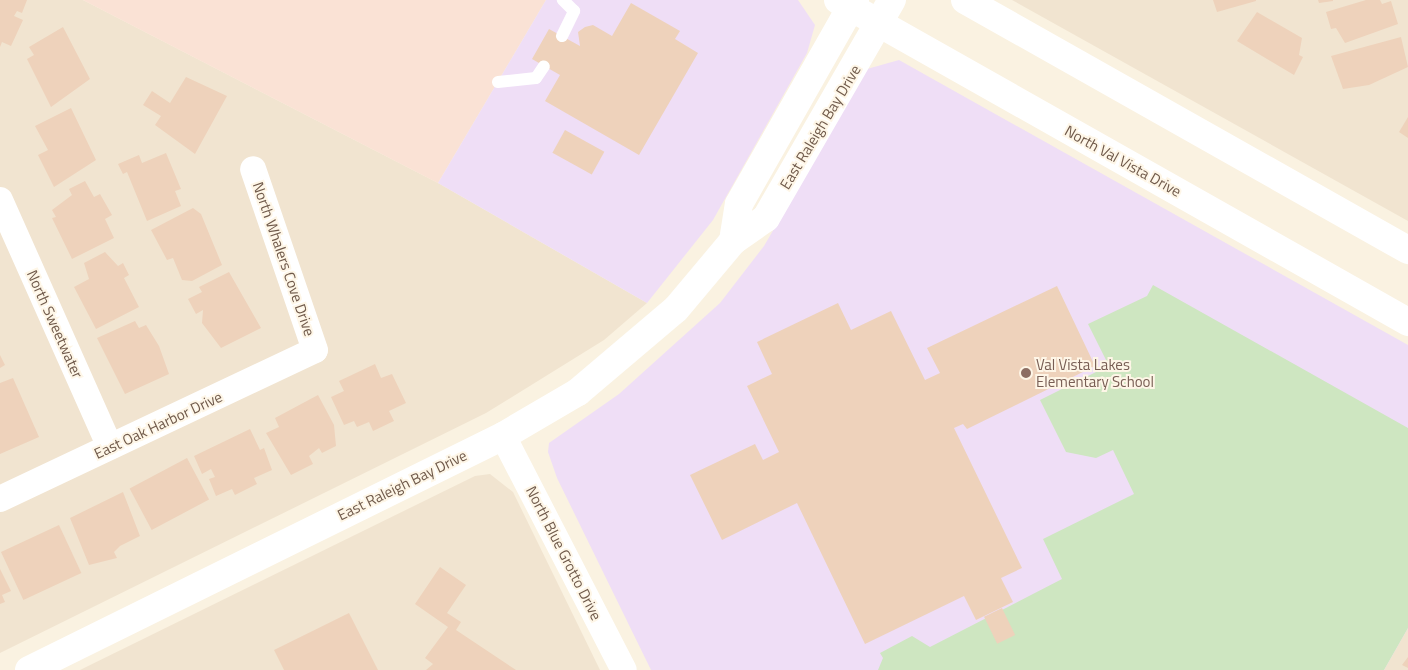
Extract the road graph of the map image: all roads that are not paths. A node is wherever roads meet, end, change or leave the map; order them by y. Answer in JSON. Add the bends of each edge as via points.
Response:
{"nodes":[{"id":1,"x":563,"y":0,"type":"edge"},
{"id":2,"x":892,"y":0,"type":"edge"},
{"id":3,"x":965,"y":0,"type":"edge"},
{"id":4,"x":848,"y":2,"type":"edge"},
{"id":5,"x":882,"y":24,"type":"junction"},
{"id":6,"x":562,"y":36,"type":"dead end"},
{"id":7,"x":544,"y":66,"type":"dead end"},
{"id":8,"x":498,"y":82,"type":"dead end"},
{"id":9,"x":253,"y":169,"type":"dead end"},
{"id":10,"x":0,"y":200,"type":"edge"},
{"id":11,"x":733,"y":242,"type":"junction"},
{"id":12,"x":1408,"y":250,"type":"edge"},
{"id":13,"x":1408,"y":322,"type":"edge"},
{"id":14,"x":315,"y":350,"type":"joint"},
{"id":15,"x":503,"y":436,"type":"junction"},
{"id":16,"x":110,"y":448,"type":"junction"},
{"id":17,"x":0,"y":499,"type":"edge"},
{"id":18,"x":29,"y":670,"type":"edge"},
{"id":19,"x":624,"y":670,"type":"edge"}],
"edges":[{"from":1,"to":6,"type":"lane","via":[[574,11]]},
{"from":2,"to":5,"type":"street","name":"East Raleigh Bay Drive"},
{"from":3,"to":12,"type":"street"},
{"from":4,"to":5,"type":"street","name":"North Val Vista Drive"},
{"from":4,"to":11,"type":"street","name":"East Raleigh Bay Drive","via":[[739,204]]},
{"from":5,"to":11,"type":"street","name":"East Raleigh Bay Drive","via":[[766,218]]},
{"from":5,"to":13,"type":"street","name":"North Val Vista Drive"},
{"from":7,"to":8,"type":"lane","via":[[536,78]]},
{"from":9,"to":14,"type":"street","name":"North Whalers Cove Drive"},
{"from":10,"to":16,"type":"street","name":"North Sweetwater"},
{"from":11,"to":15,"type":"street","name":"East Raleigh Bay Drive","via":[[676,309],[627,354],[578,392]]},
{"from":14,"to":16,"type":"street","name":"East Oak Harbor Drive"},
{"from":15,"to":18,"type":"street","name":"East Raleigh Bay Drive"},
{"from":15,"to":19,"type":"street","name":"North Blue Grotto Drive"},
{"from":16,"to":17,"type":"street","name":"East Oak Harbor Drive"}]}
